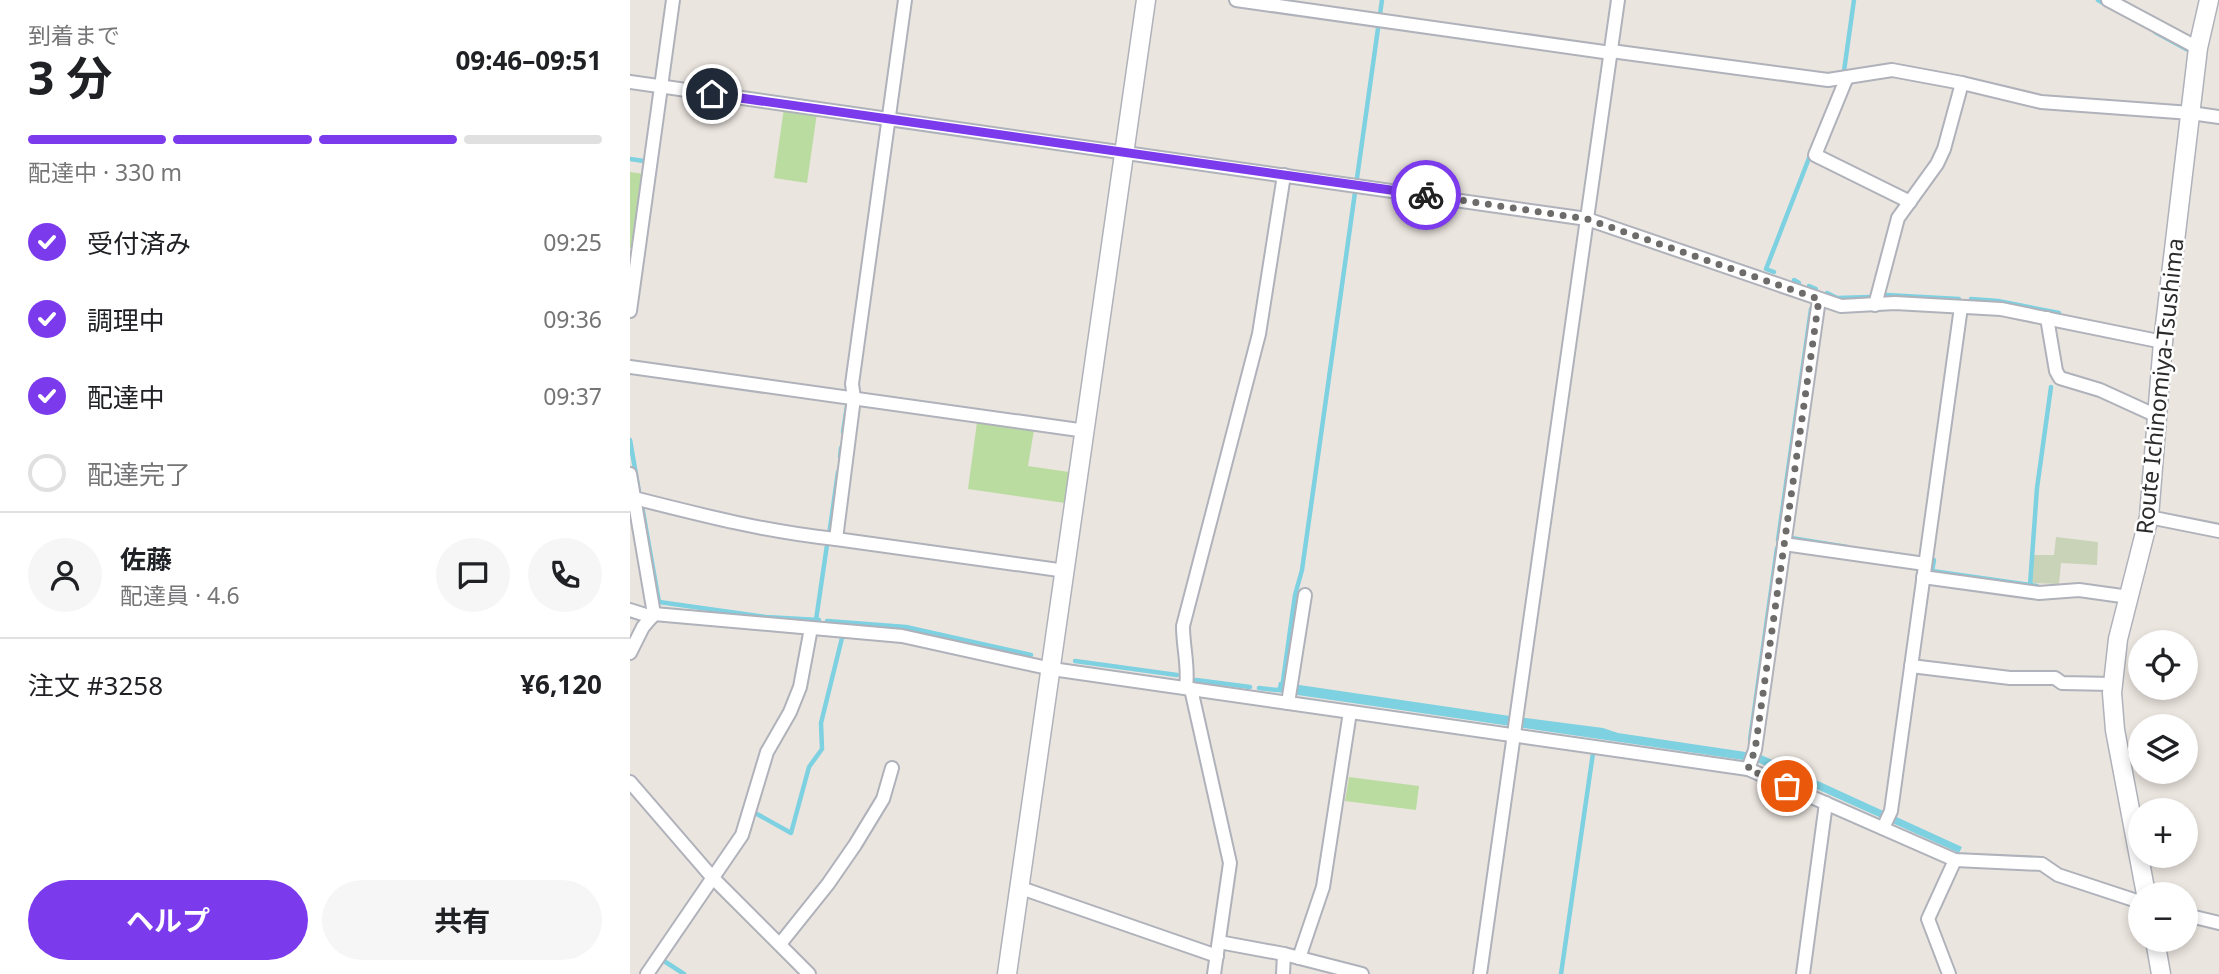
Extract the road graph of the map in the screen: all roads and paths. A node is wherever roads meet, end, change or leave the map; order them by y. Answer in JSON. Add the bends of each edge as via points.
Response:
{"nodes":[{"id":1,"x":673,"y":0,"type":"edge"},
{"id":2,"x":905,"y":0,"type":"edge"},
{"id":3,"x":1146,"y":0,"type":"edge"},
{"id":4,"x":1236,"y":0,"type":"edge"},
{"id":5,"x":1618,"y":0,"type":"edge"},
{"id":6,"x":2108,"y":0,"type":"edge"},
{"id":7,"x":2209,"y":0,"type":"edge"},
{"id":8,"x":2198,"y":48,"type":"junction"},
{"id":9,"x":1611,"y":52,"type":"junction"},
{"id":10,"x":1847,"y":77,"type":"junction"},
{"id":11,"x":630,"y":82,"type":"edge"},
{"id":12,"x":1962,"y":83,"type":"junction"},
{"id":13,"x":662,"y":86,"type":"junction"},
{"id":14,"x":2190,"y":113,"type":"junction"},
{"id":15,"x":2219,"y":117,"type":"edge"},
{"id":16,"x":889,"y":119,"type":"junction"},
{"id":17,"x":1125,"y":152,"type":"junction"},
{"id":18,"x":1284,"y":175,"type":"junction"},
{"id":19,"x":1910,"y":202,"type":"junction"},
{"id":20,"x":1587,"y":219,"type":"junction"},
{"id":21,"x":1819,"y":299,"type":"junction"},
{"id":22,"x":1875,"y":305,"type":"junction"},
{"id":23,"x":1961,"y":307,"type":"junction"},
{"id":24,"x":630,"y":311,"type":"edge"},
{"id":25,"x":2047,"y":318,"type":"junction"},
{"id":26,"x":2162,"y":342,"type":"junction"},
{"id":27,"x":630,"y":367,"type":"edge"},
{"id":28,"x":853,"y":398,"type":"junction"},
{"id":29,"x":2157,"y":416,"type":"junction"},
{"id":30,"x":1086,"y":430,"type":"junction"},
{"id":31,"x":630,"y":474,"type":"edge"},
{"id":32,"x":634,"y":498,"type":"junction"},
{"id":33,"x":2149,"y":517,"type":"junction"},
{"id":34,"x":2219,"y":531,"type":"edge"},
{"id":35,"x":835,"y":539,"type":"junction"},
{"id":36,"x":1784,"y":544,"type":"junction"},
{"id":37,"x":1924,"y":570,"type":"junction"},
{"id":38,"x":1066,"y":571,"type":"junction"},
{"id":39,"x":1305,"y":595,"type":"dead end"},
{"id":40,"x":2129,"y":597,"type":"junction"},
{"id":41,"x":630,"y":610,"type":"edge"},
{"id":42,"x":653,"y":615,"type":"junction"},
{"id":43,"x":811,"y":628,"type":"junction"},
{"id":44,"x":630,"y":653,"type":"edge"},
{"id":45,"x":1911,"y":666,"type":"junction"},
{"id":46,"x":1052,"y":669,"type":"junction"},
{"id":47,"x":2113,"y":684,"type":"junction"},
{"id":48,"x":1189,"y":689,"type":"junction"},
{"id":49,"x":1289,"y":700,"type":"junction"},
{"id":50,"x":1350,"y":712,"type":"junction"},
{"id":51,"x":1515,"y":732,"type":"junction"},
{"id":52,"x":1751,"y":761,"type":"junction"},
{"id":53,"x":892,"y":768,"type":"dead end"},
{"id":54,"x":630,"y":782,"type":"edge"},
{"id":55,"x":1826,"y":803,"type":"junction"},
{"id":56,"x":1886,"y":822,"type":"junction"},
{"id":57,"x":1955,"y":860,"type":"junction"},
{"id":58,"x":712,"y":877,"type":"junction"},
{"id":59,"x":2144,"y":882,"type":"edge"},
{"id":60,"x":1020,"y":888,"type":"junction"},
{"id":61,"x":2128,"y":898,"type":"edge"},
{"id":62,"x":2198,"y":918,"type":"edge"},
{"id":63,"x":2219,"y":923,"type":"edge"},
{"id":64,"x":1219,"y":942,"type":"junction"},
{"id":65,"x":780,"y":944,"type":"junction"},
{"id":66,"x":2157,"y":952,"type":"edge"},
{"id":67,"x":1284,"y":954,"type":"junction"},
{"id":68,"x":1217,"y":956,"type":"junction"},
{"id":69,"x":1299,"y":958,"type":"junction"},
{"id":70,"x":647,"y":974,"type":"edge"},
{"id":71,"x":809,"y":974,"type":"edge"},
{"id":72,"x":1007,"y":974,"type":"edge"},
{"id":73,"x":1214,"y":974,"type":"edge"},
{"id":74,"x":1283,"y":974,"type":"edge"},
{"id":75,"x":1362,"y":974,"type":"edge"},
{"id":76,"x":1480,"y":974,"type":"edge"},
{"id":77,"x":1803,"y":974,"type":"edge"},
{"id":78,"x":1948,"y":974,"type":"edge"},
{"id":79,"x":2161,"y":974,"type":"edge"}],
"edges":[{"from":1,"to":13,"type":"street"},
{"from":2,"to":16,"type":"street"},
{"from":3,"to":17,"type":"street"},
{"from":4,"to":9,"type":"street"},
{"from":5,"to":9,"type":"street"},
{"from":6,"to":8,"type":"street"},
{"from":7,"to":8,"type":"street","name":"Route Ichinomiya-Tsushima"},
{"from":8,"to":14,"type":"street","name":"Route Ichinomiya-Tsushima"},
{"from":9,"to":10,"type":"street","via":[[1828,80]]},
{"from":9,"to":20,"type":"street"},
{"from":10,"to":12,"type":"street","via":[[1892,70]]},
{"from":10,"to":19,"type":"street","via":[[1815,155]]},
{"from":11,"to":13,"type":"street"},
{"from":12,"to":14,"type":"street","via":[[2041,102]]},
{"from":12,"to":19,"type":"street","via":[[1944,149]]},
{"from":13,"to":16,"type":"street"},
{"from":13,"to":24,"type":"street"},
{"from":14,"to":15,"type":"street"},
{"from":14,"to":26,"type":"street","name":"Route Ichinomiya-Tsushima"},
{"from":16,"to":17,"type":"street"},
{"from":16,"to":28,"type":"street"},
{"from":17,"to":18,"type":"street"},
{"from":17,"to":30,"type":"street"},
{"from":18,"to":20,"type":"street"},
{"from":18,"to":48,"type":"street","via":[[1259,334],[1184,626]]},
{"from":19,"to":22,"type":"street","via":[[1898,218]]},
{"from":20,"to":21,"type":"street"},
{"from":20,"to":51,"type":"street"},
{"from":21,"to":22,"type":"street","via":[[1841,306]]},
{"from":21,"to":36,"type":"street"},
{"from":22,"to":23,"type":"street"},
{"from":23,"to":25,"type":"street"},
{"from":23,"to":37,"type":"street"},
{"from":25,"to":26,"type":"street"},
{"from":25,"to":29,"type":"street","via":[[2060,378],[2101,390]]},
{"from":26,"to":29,"type":"street","name":"Route Ichinomiya-Tsushima"},
{"from":27,"to":28,"type":"street"},
{"from":28,"to":30,"type":"street"},
{"from":28,"to":35,"type":"street"},
{"from":29,"to":33,"type":"street","name":"Route Ichinomiya-Tsushima"},
{"from":30,"to":38,"type":"street"},
{"from":31,"to":32,"type":"street"},
{"from":32,"to":35,"type":"street","via":[[750,526]]},
{"from":32,"to":42,"type":"street"},
{"from":33,"to":34,"type":"street"},
{"from":33,"to":40,"type":"street","name":"Route Ichinomiya-Tsushima"},
{"from":35,"to":38,"type":"street"},
{"from":36,"to":37,"type":"street"},
{"from":36,"to":52,"type":"street"},
{"from":37,"to":40,"type":"street","via":[[2039,593],[2079,590]]},
{"from":37,"to":45,"type":"street"},
{"from":38,"to":46,"type":"street"},
{"from":39,"to":49,"type":"street"},
{"from":40,"to":47,"type":"street","name":"Route Ichinomiya-Tsushima"},
{"from":41,"to":42,"type":"street"},
{"from":42,"to":43,"type":"street"},
{"from":42,"to":44,"type":"street"},
{"from":43,"to":46,"type":"street","via":[[902,636]]},
{"from":43,"to":58,"type":"street","via":[[800,687],[767,752],[742,835]]},
{"from":45,"to":47,"type":"street","via":[[2010,678],[2055,678],[2062,683]]},
{"from":45,"to":56,"type":"street"},
{"from":46,"to":48,"type":"street"},
{"from":46,"to":60,"type":"street"},
{"from":47,"to":59,"type":"street","name":"Route Ichinomiya-Tsushima","via":[[2115,730]]},
{"from":48,"to":49,"type":"street"},
{"from":48,"to":64,"type":"street","via":[[1230,863]]},
{"from":49,"to":50,"type":"street"},
{"from":50,"to":51,"type":"street"},
{"from":50,"to":69,"type":"street","via":[[1323,887]]},
{"from":51,"to":52,"type":"street"},
{"from":51,"to":76,"type":"street"},
{"from":52,"to":55,"type":"street"},
{"from":53,"to":65,"type":"street","via":[[883,799],[855,845]]},
{"from":54,"to":58,"type":"street"},
{"from":55,"to":56,"type":"street"},
{"from":55,"to":77,"type":"street"},
{"from":56,"to":57,"type":"street"},
{"from":57,"to":61,"type":"street","via":[[2042,864],[2058,875]]},
{"from":57,"to":78,"type":"street","via":[[1928,919]]},
{"from":58,"to":65,"type":"street"},
{"from":58,"to":70,"type":"street"},
{"from":60,"to":68,"type":"street"},
{"from":60,"to":72,"type":"street"},
{"from":62,"to":63,"type":"street"},
{"from":64,"to":67,"type":"street"},
{"from":64,"to":68,"type":"street"},
{"from":65,"to":71,"type":"street"},
{"from":66,"to":79,"type":"street"},
{"from":67,"to":69,"type":"street"},
{"from":67,"to":74,"type":"street"},
{"from":68,"to":73,"type":"street"},
{"from":69,"to":75,"type":"street"}]}
